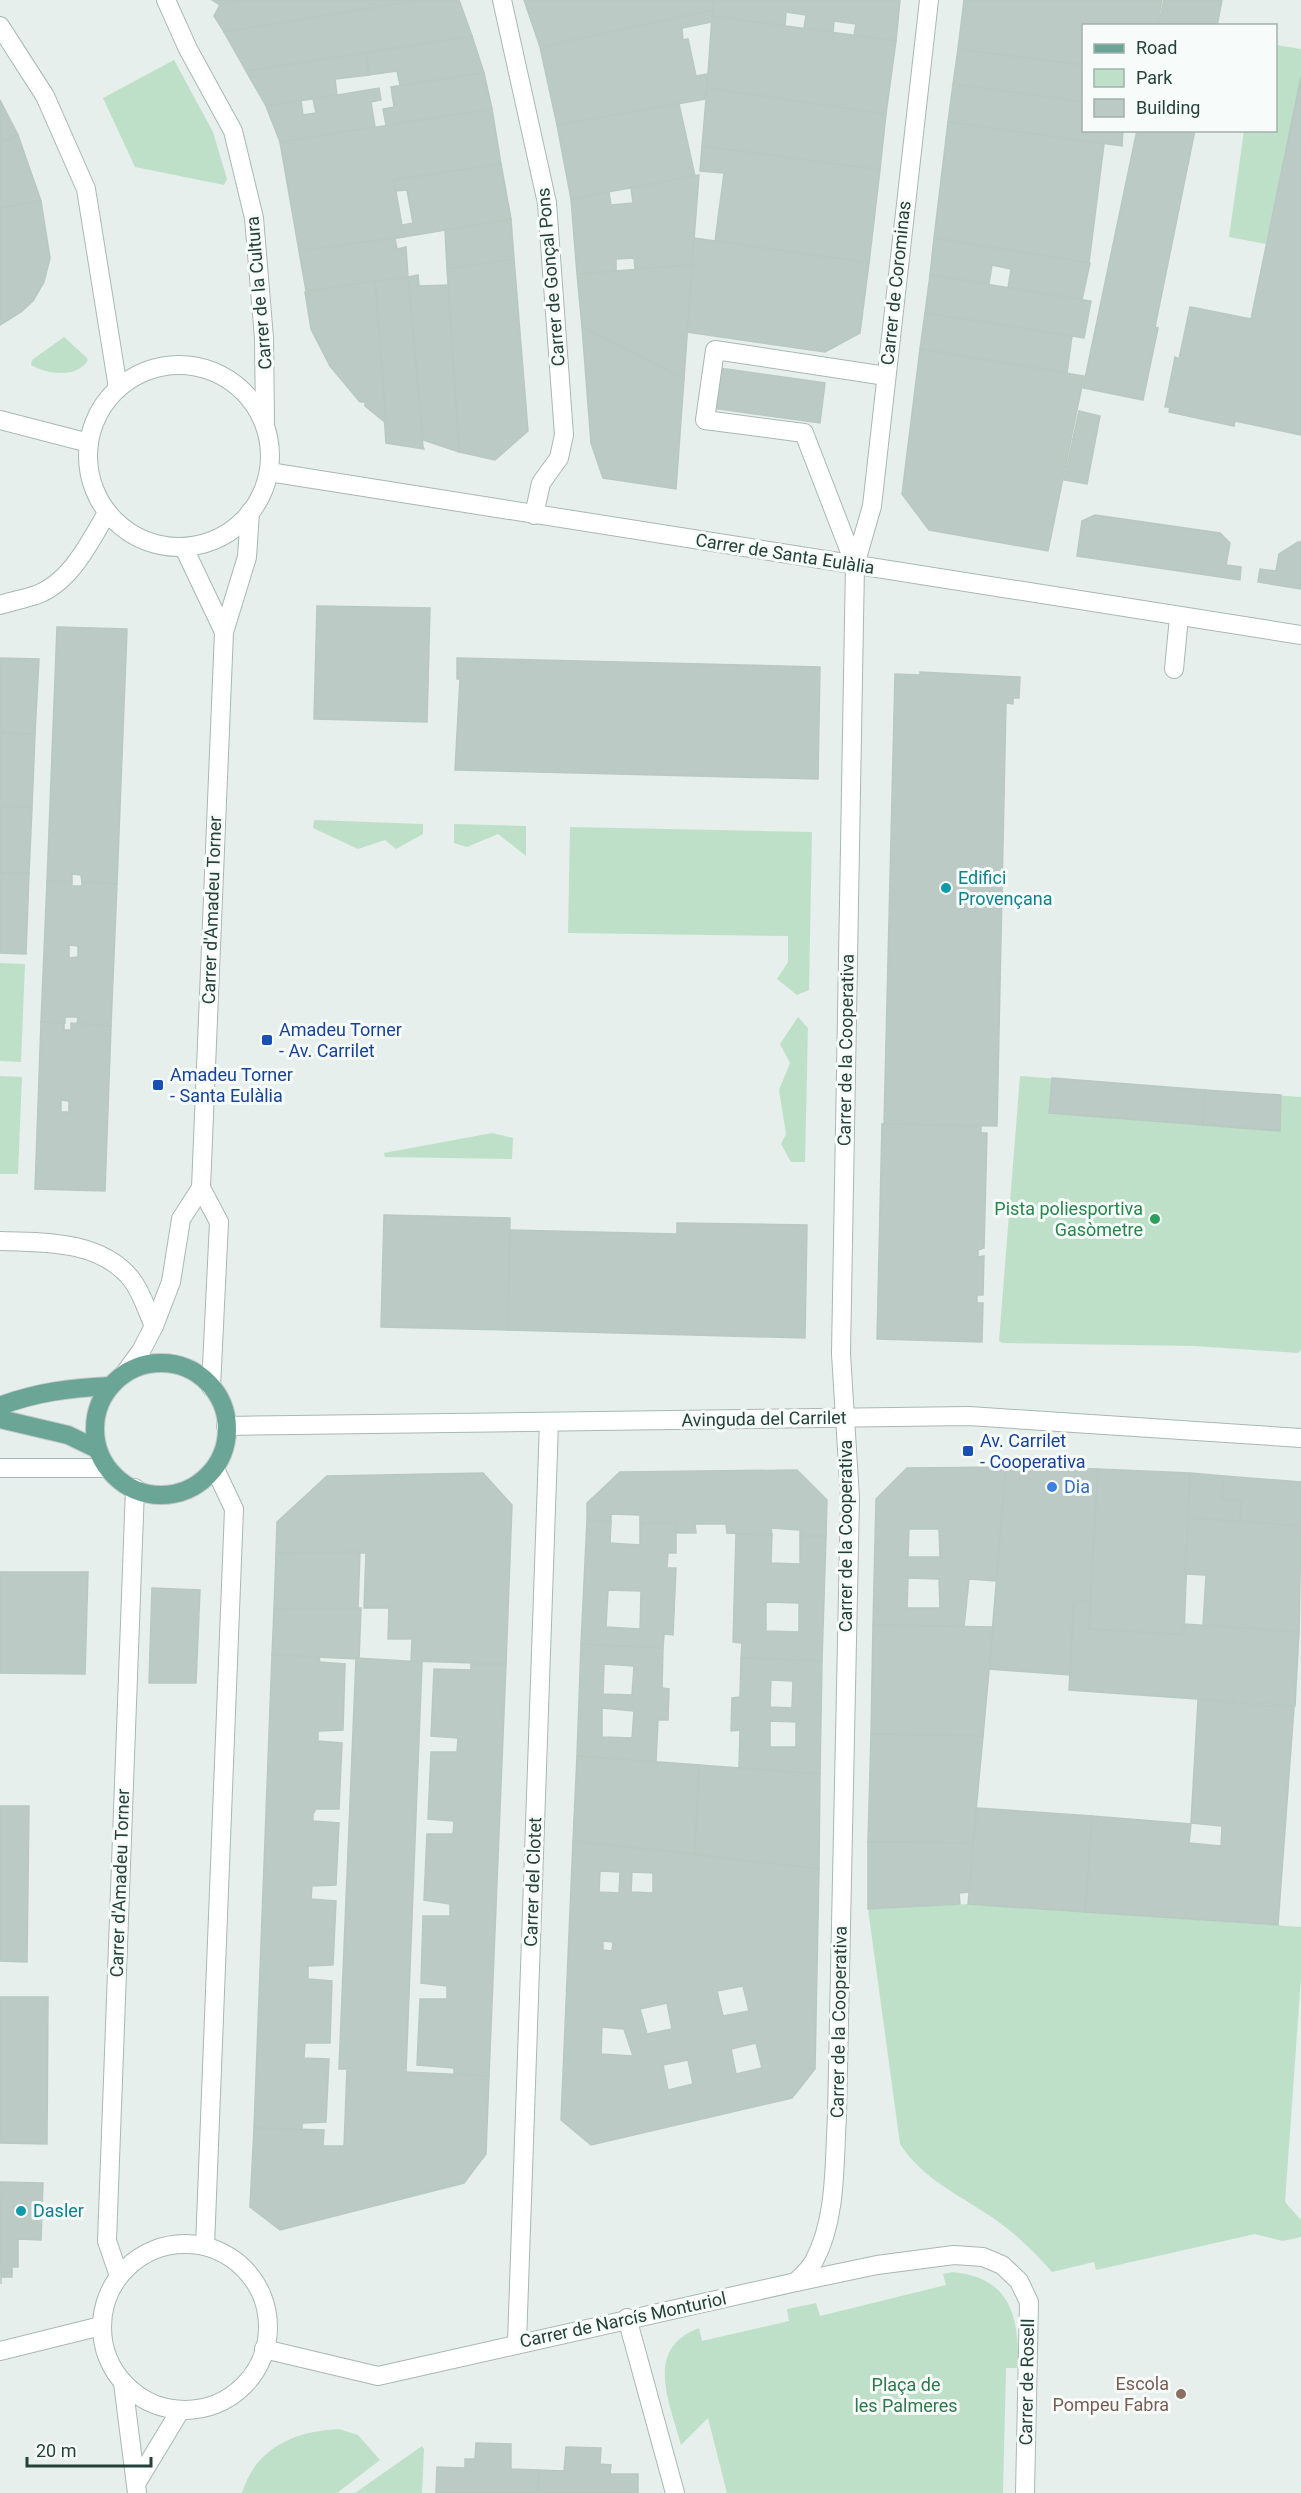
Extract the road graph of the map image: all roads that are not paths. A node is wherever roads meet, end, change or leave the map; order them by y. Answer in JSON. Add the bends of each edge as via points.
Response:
{"nodes":[{"id":1,"x":166,"y":0,"type":"edge"},
{"id":2,"x":502,"y":0,"type":"edge"},
{"id":3,"x":928,"y":0,"type":"edge"},
{"id":4,"x":0,"y":26,"type":"edge"},
{"id":5,"x":886,"y":376,"type":"junction"},
{"id":6,"x":118,"y":388,"type":"junction"},
{"id":7,"x":0,"y":420,"type":"edge"},
{"id":8,"x":265,"y":424,"type":"junction"},
{"id":9,"x":89,"y":443,"type":"junction"},
{"id":10,"x":269,"y":472,"type":"junction"},
{"id":11,"x":250,"y":512,"type":"junction"},
{"id":12,"x":107,"y":513,"type":"junction"},
{"id":13,"x":534,"y":515,"type":"junction"},
{"id":14,"x":184,"y":548,"type":"junction"},
{"id":15,"x":855,"y":565,"type":"junction"},
{"id":16,"x":0,"y":605,"type":"edge"},
{"id":17,"x":1179,"y":617,"type":"junction"},
{"id":18,"x":224,"y":632,"type":"junction"},
{"id":19,"x":1301,"y":635,"type":"edge"},
{"id":20,"x":1174,"y":669,"type":"dead end"},
{"id":21,"x":201,"y":1188,"type":"junction"},
{"id":22,"x":0,"y":1241,"type":"edge"},
{"id":23,"x":154,"y":1326,"type":"junction"},
{"id":24,"x":125,"y":1372,"type":"junction"},
{"id":25,"x":110,"y":1386,"type":"junction"},
{"id":26,"x":211,"y":1387,"type":"junction"},
{"id":27,"x":0,"y":1406,"type":"edge"},
{"id":28,"x":845,"y":1418,"type":"junction"},
{"id":29,"x":0,"y":1419,"type":"edge"},
{"id":30,"x":549,"y":1422,"type":"junction"},
{"id":31,"x":226,"y":1426,"type":"junction"},
{"id":32,"x":1301,"y":1438,"type":"edge"},
{"id":33,"x":97,"y":1449,"type":"junction"},
{"id":34,"x":0,"y":1468,"type":"edge"},
{"id":35,"x":107,"y":1468,"type":"junction"},
{"id":36,"x":215,"y":1469,"type":"junction"},
{"id":37,"x":135,"y":1488,"type":"junction"},
{"id":38,"x":205,"y":2246,"type":"junction"},
{"id":39,"x":983,"y":2257,"type":"joint"},
{"id":40,"x":118,"y":2276,"type":"junction"},
{"id":41,"x":796,"y":2282,"type":"junction"},
{"id":42,"x":627,"y":2318,"type":"junction"},
{"id":43,"x":101,"y":2325,"type":"junction"},
{"id":44,"x":517,"y":2343,"type":"junction"},
{"id":45,"x":264,"y":2349,"type":"junction"},
{"id":46,"x":0,"y":2351,"type":"edge"},
{"id":47,"x":123,"y":2383,"type":"junction"},
{"id":48,"x":180,"y":2411,"type":"junction"},
{"id":49,"x":137,"y":2488,"type":"edge"},
{"id":50,"x":675,"y":2493,"type":"edge"},
{"id":51,"x":1025,"y":2493,"type":"edge"}],
"edges":[{"from":1,"to":8,"type":"street","name":"Carrer de la Cultura","via":[[233,131],[254,218],[265,358]]},
{"from":2,"to":13,"type":"street","name":"Carrer de Gonçal Pons","via":[[547,202],[564,435],[559,458],[541,483]]},
{"from":3,"to":5,"type":"street","name":"Carrer de Corominas"},
{"from":4,"to":6,"type":"street","via":[[45,96],[86,189]]},
{"from":5,"to":15,"type":"street","name":"Carrer de Corominas","via":[[872,506]]},
{"from":5,"to":15,"type":"street","via":[[715,350],[705,420],[804,434]]},
{"from":6,"to":8,"type":"street","via":[[136,375],[185,364],[234,384],[253,403]]},
{"from":6,"to":9,"type":"street","via":[[94,421]]},
{"from":7,"to":9,"type":"street"},
{"from":8,"to":10,"type":"street","via":[[270,438]]},
{"from":9,"to":12,"type":"street","via":[[89,468]]},
{"from":10,"to":11,"type":"street"},
{"from":10,"to":13,"type":"street","name":"Carrer de Santa Eulàlia"},
{"from":11,"to":14,"type":"street","via":[[215,540]]},
{"from":11,"to":18,"type":"street","name":"Carrer d'Amadeu Torner","via":[[247,557]]},
{"from":12,"to":14,"type":"street","via":[[130,532],[154,544]]},
{"from":12,"to":16,"type":"street","via":[[82,554],[55,585]]},
{"from":13,"to":15,"type":"street","name":"Carrer de Santa Eulàlia"},
{"from":14,"to":18,"type":"street","name":"Carrer d'Amadeu Torner"},
{"from":15,"to":17,"type":"street","name":"Carrer de Santa Eulàlia"},
{"from":15,"to":28,"type":"street","name":"Carrer de la Cooperativa","via":[[841,1354]]},
{"from":17,"to":19,"type":"street","name":"Carrer de Santa Eulàlia"},
{"from":17,"to":20,"type":"street"},
{"from":18,"to":21,"type":"street","name":"Carrer d'Amadeu Torner"},
{"from":21,"to":23,"type":"street","via":[[181,1219],[171,1282]]},
{"from":21,"to":26,"type":"street","via":[[219,1222]]},
{"from":22,"to":23,"type":"street","via":[[91,1249],[118,1265],[132,1279]]},
{"from":23,"to":24,"type":"street"},
{"from":24,"to":25,"type":"main road"},
{"from":24,"to":26,"type":"main road","via":[[143,1365],[165,1365],[200,1376]]},
{"from":25,"to":27,"type":"main road","via":[[66,1388],[25,1396]]},
{"from":25,"to":33,"type":"main road","via":[[95,1421]]},
{"from":26,"to":31,"type":"main road","via":[[220,1400]]},
{"from":28,"to":30,"type":"street","name":"Avinguda del Carrilet"},
{"from":28,"to":32,"type":"street","name":"Avinguda del Carrilet","via":[[969,1416]]},
{"from":28,"to":41,"type":"street","name":"Carrer de la Cooperativa","via":[[850,1498],[837,2116],[831,2203],[820,2249],[813,2264]]},
{"from":29,"to":33,"type":"main road","via":[[68,1435]]},
{"from":30,"to":31,"type":"street","name":"Avinguda del Carrilet"},
{"from":30,"to":44,"type":"street","name":"Carrer del Clotet"},
{"from":31,"to":36,"type":"main road"},
{"from":33,"to":35,"type":"main road"},
{"from":34,"to":35,"type":"street"},
{"from":35,"to":37,"type":"main road"},
{"from":36,"to":37,"type":"main road","via":[[189,1489],[171,1493]]},
{"from":36,"to":38,"type":"street","via":[[234,1509]]},
{"from":37,"to":40,"type":"street","name":"Carrer d'Amadeu Torner","via":[[107,2241]]},
{"from":38,"to":40,"type":"street","via":[[179,2244],[149,2252]]},
{"from":38,"to":45,"type":"street","via":[[231,2258],[250,2277],[267,2315]]},
{"from":39,"to":41,"type":"street","name":"Carrer de Narcís Monturiol","via":[[954,2254]]},
{"from":39,"to":51,"type":"street","name":"Carrer de Rosell","via":[[1002,2265],[1019,2282],[1029,2302]]},
{"from":40,"to":43,"type":"street","via":[[106,2301]]},
{"from":41,"to":42,"type":"street","name":"Carrer de Narcís Monturiol"},
{"from":42,"to":44,"type":"street","name":"Carrer de Narcís Monturiol"},
{"from":42,"to":50,"type":"street"},
{"from":43,"to":46,"type":"street"},
{"from":43,"to":47,"type":"street","via":[[111,2365]]},
{"from":44,"to":45,"type":"street","name":"Carrer de Narcís Monturiol","via":[[378,2376]]},
{"from":45,"to":48,"type":"street","via":[[256,2369],[228,2399],[204,2409]]},
{"from":47,"to":48,"type":"street","via":[[141,2398]]},
{"from":47,"to":49,"type":"street"},
{"from":48,"to":49,"type":"street"}]}
